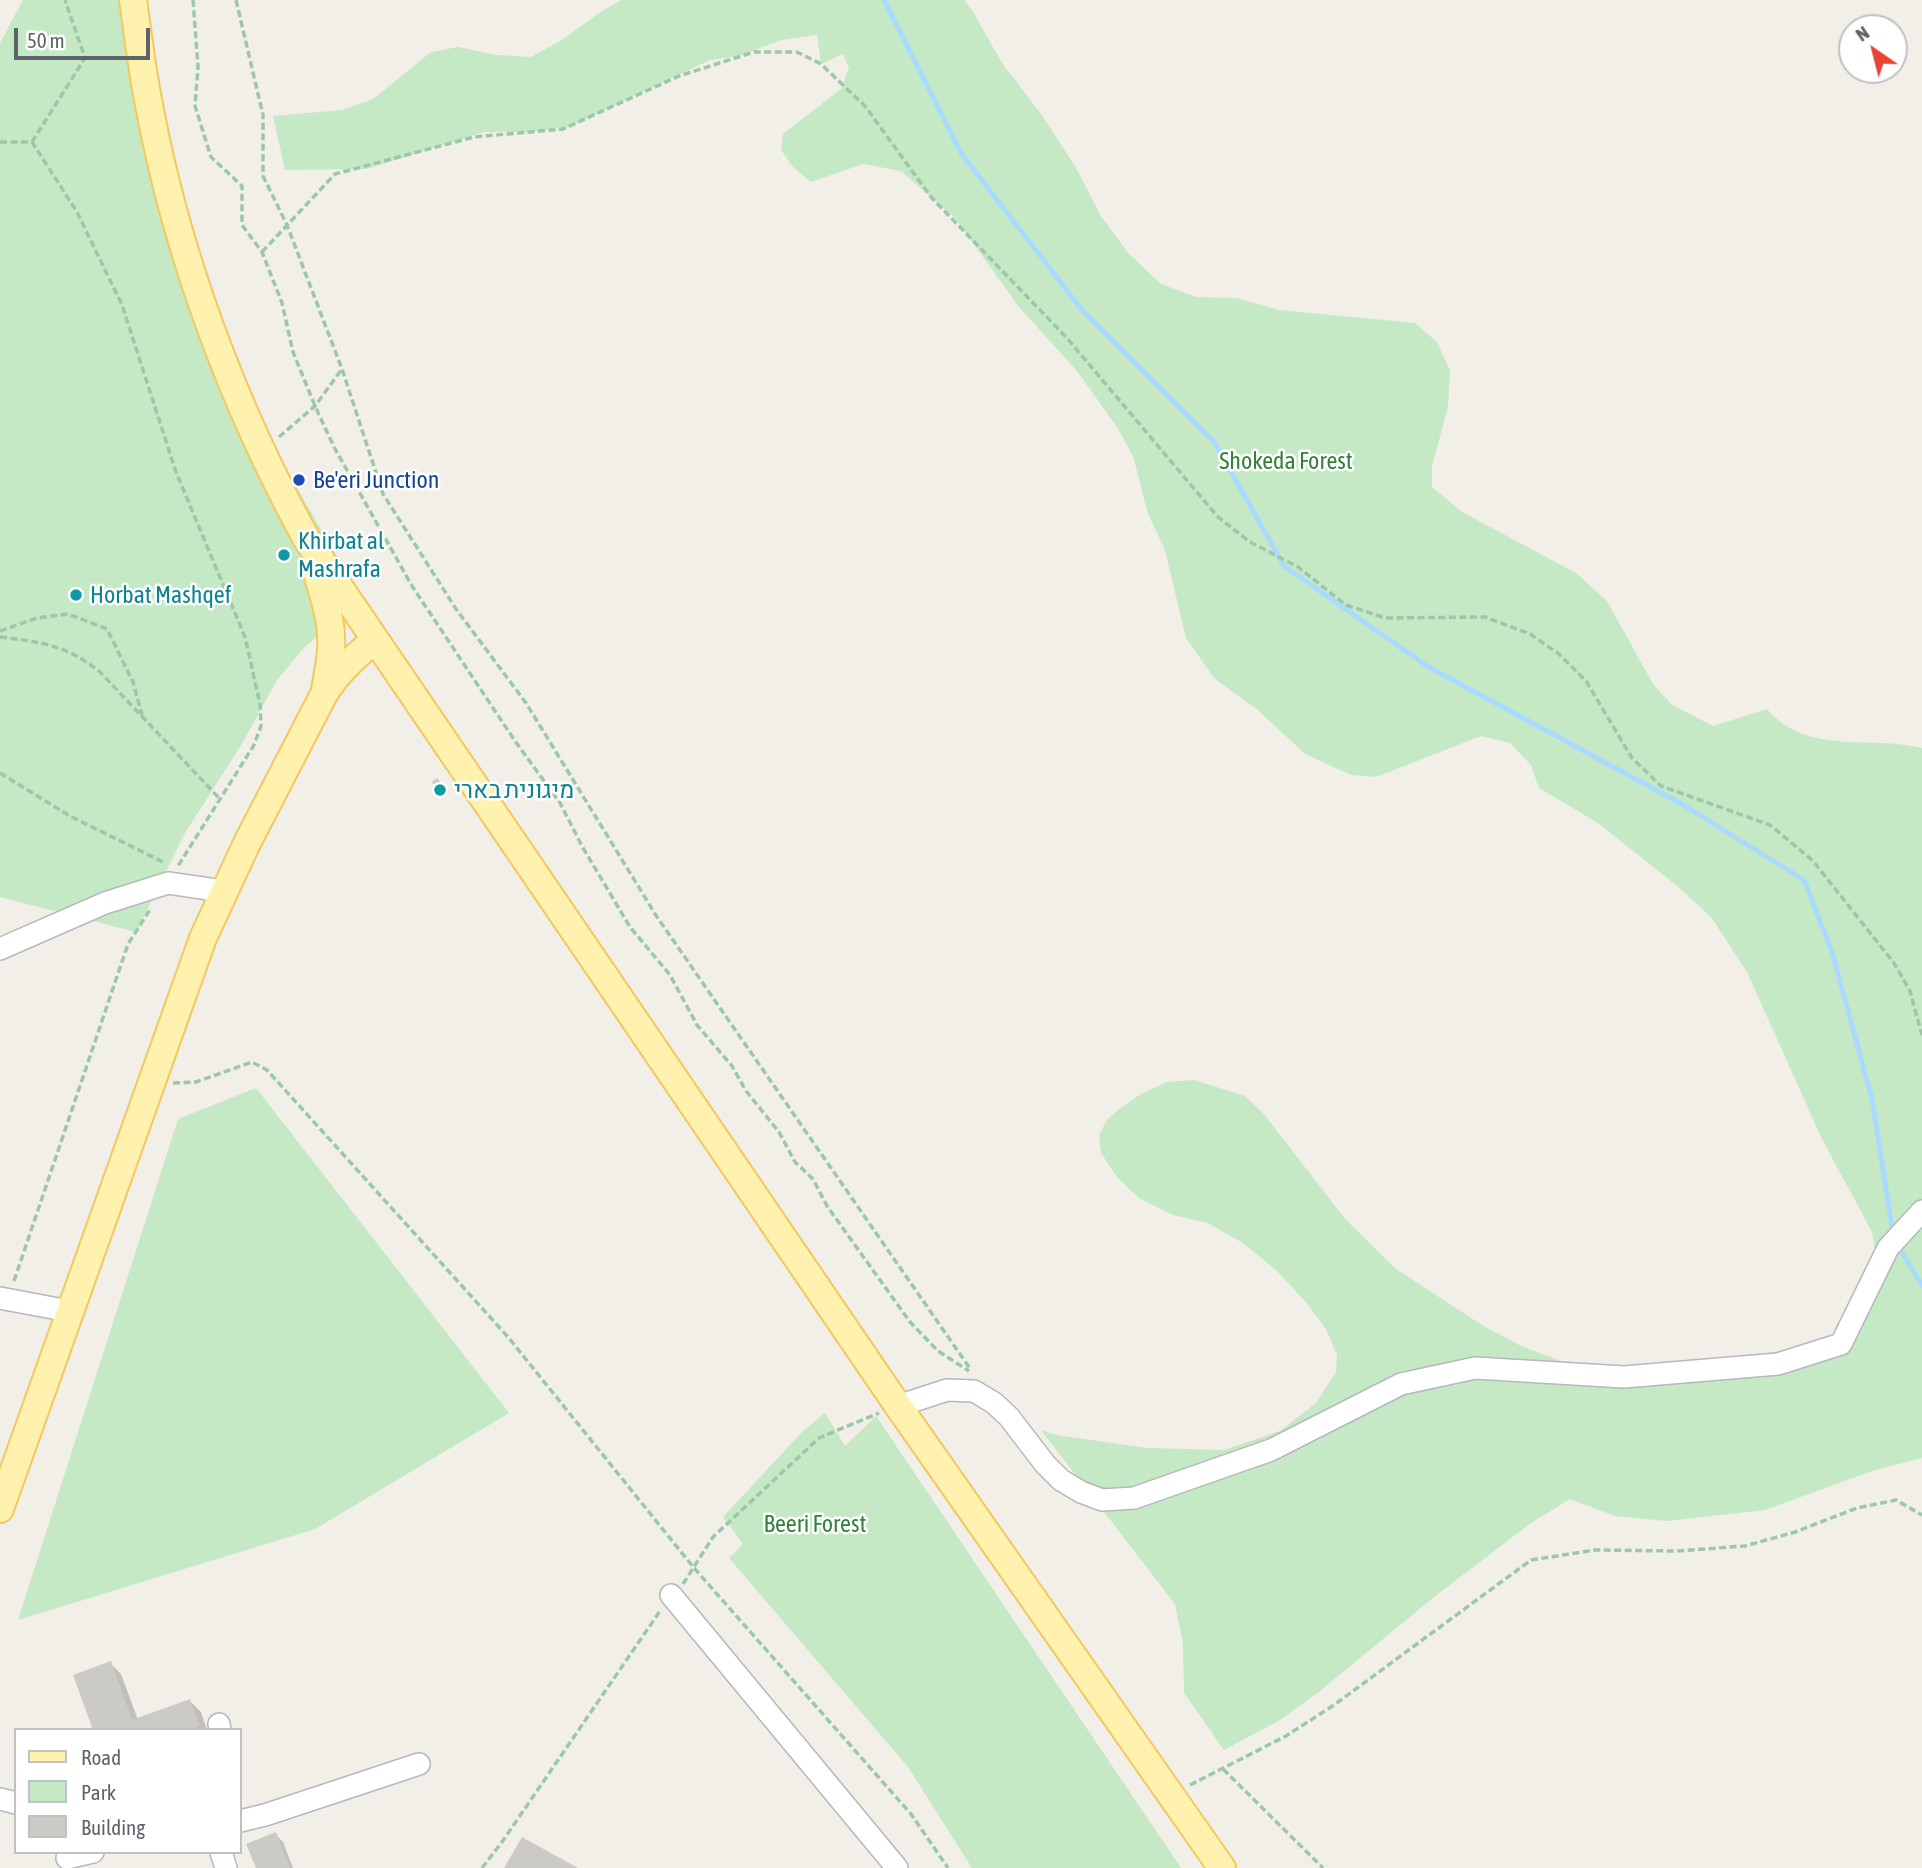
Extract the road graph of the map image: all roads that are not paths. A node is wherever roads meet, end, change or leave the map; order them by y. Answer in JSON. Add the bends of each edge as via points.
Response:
{"nodes":[{"id":1,"x":133,"y":0,"type":"edge"},
{"id":2,"x":306,"y":538,"type":"junction"},
{"id":3,"x":374,"y":641,"type":"junction"},
{"id":4,"x":324,"y":694,"type":"junction"},
{"id":5,"x":223,"y":891,"type":"junction"},
{"id":6,"x":0,"y":949,"type":"edge"},
{"id":7,"x":1922,"y":1211,"type":"edge"},
{"id":8,"x":4,"y":1299,"type":"edge"},
{"id":9,"x":69,"y":1311,"type":"junction"},
{"id":10,"x":898,"y":1406,"type":"junction"},
{"id":11,"x":0,"y":1509,"type":"edge"},
{"id":12,"x":671,"y":1595,"type":"dead end"},
{"id":13,"x":419,"y":1764,"type":"dead end"},
{"id":14,"x":242,"y":1821,"type":"edge"},
{"id":15,"x":86,"y":1854,"type":"edge"},
{"id":16,"x":67,"y":1859,"type":"edge"},
{"id":17,"x":897,"y":1868,"type":"edge"},
{"id":18,"x":1222,"y":1868,"type":"edge"}],
"edges":[{"from":1,"to":2,"type":"main road","via":[[149,106],[204,312],[262,452]]},
{"from":2,"to":3,"type":"main road"},
{"from":2,"to":4,"type":"main road","via":[[329,618],[331,649]]},
{"from":3,"to":4,"type":"main road","via":[[350,660]]},
{"from":3,"to":10,"type":"main road"},
{"from":4,"to":5,"type":"main road"},
{"from":5,"to":6,"type":"street","via":[[168,883],[105,903]]},
{"from":5,"to":9,"type":"main road"},
{"from":7,"to":10,"type":"street","via":[[1888,1248],[1841,1344],[1778,1364],[1624,1377],[1475,1368],[1401,1384],[1271,1450],[1134,1498],[1102,1500],[1061,1480],[1009,1417],[974,1391],[947,1390]]},
{"from":8,"to":9,"type":"street"},
{"from":9,"to":11,"type":"main road"},
{"from":10,"to":18,"type":"main road"},
{"from":12,"to":17,"type":"street"},
{"from":13,"to":14,"type":"street"},
{"from":15,"to":16,"type":"street"}]}
